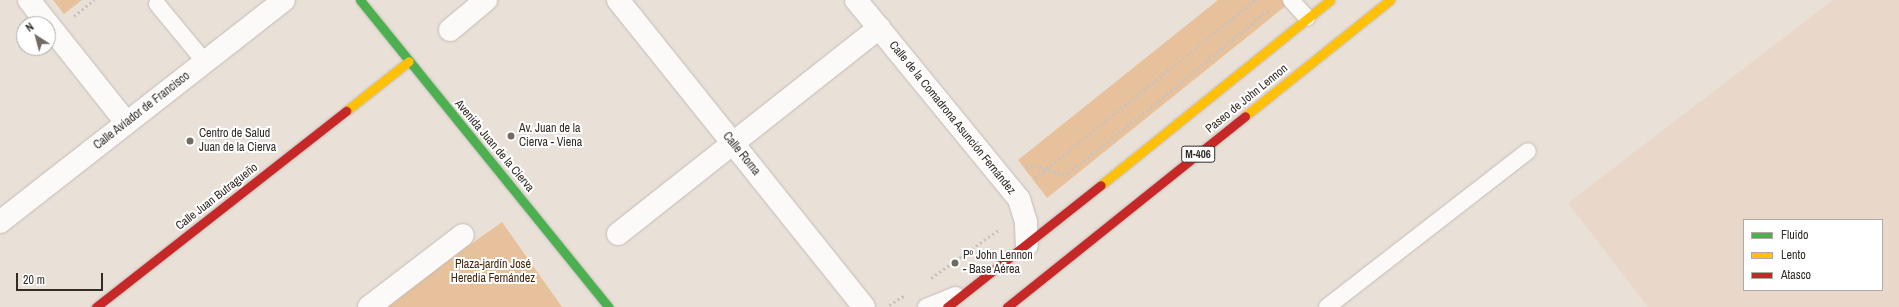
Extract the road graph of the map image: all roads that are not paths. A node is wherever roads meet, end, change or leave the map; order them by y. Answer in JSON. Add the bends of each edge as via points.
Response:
{"nodes":[{"id":1,"x":29,"y":0,"type":"edge"},
{"id":2,"x":284,"y":0,"type":"edge"},
{"id":3,"x":360,"y":0,"type":"edge"},
{"id":4,"x":486,"y":0,"type":"edge"},
{"id":5,"x":618,"y":0,"type":"edge"},
{"id":6,"x":856,"y":0,"type":"edge"},
{"id":7,"x":1291,"y":0,"type":"edge"},
{"id":8,"x":1330,"y":0,"type":"edge"},
{"id":9,"x":1390,"y":0,"type":"edge"},
{"id":10,"x":157,"y":4,"type":"dead end"},
{"id":11,"x":42,"y":16,"type":"edge"},
{"id":12,"x":1307,"y":18,"type":"junction"},
{"id":13,"x":878,"y":28,"type":"junction"},
{"id":14,"x":450,"y":30,"type":"dead end"},
{"id":15,"x":56,"y":34,"type":"edge"},
{"id":16,"x":409,"y":61,"type":"junction"},
{"id":17,"x":205,"y":62,"type":"junction"},
{"id":18,"x":126,"y":122,"type":"junction"},
{"id":19,"x":732,"y":144,"type":"junction"},
{"id":20,"x":1528,"y":151,"type":"dead end"},
{"id":21,"x":0,"y":222,"type":"edge"},
{"id":22,"x":618,"y":234,"type":"dead end"},
{"id":23,"x":463,"y":235,"type":"dead end"},
{"id":24,"x":1027,"y":245,"type":"junction"},
{"id":25,"x":971,"y":289,"type":"junction"},
{"id":26,"x":1335,"y":305,"type":"edge"},
{"id":27,"x":96,"y":307,"type":"edge"},
{"id":28,"x":369,"y":307,"type":"edge"},
{"id":29,"x":609,"y":307,"type":"edge"},
{"id":30,"x":864,"y":307,"type":"edge"},
{"id":31,"x":926,"y":307,"type":"edge"},
{"id":32,"x":947,"y":307,"type":"edge"},
{"id":33,"x":1007,"y":307,"type":"edge"}],
"edges":[{"from":1,"to":11,"type":"street"},
{"from":2,"to":17,"type":"street","name":"Calle Aviador de Francisco"},
{"from":3,"to":16,"type":"main road","name":"Avenida Juan de la Cierva"},
{"from":4,"to":14,"type":"street"},
{"from":5,"to":19,"type":"street","name":"Calle Roma"},
{"from":6,"to":13,"type":"street","name":"Calle de la Comadrona Asunción Fernández"},
{"from":7,"to":12,"type":"lane"},
{"from":8,"to":12,"type":"main road","name":"Paseo de John Lennon"},
{"from":9,"to":33,"type":"main road","name":"Paseo de John Lennon","number":"M-406"},
{"from":10,"to":17,"type":"lane"},
{"from":12,"to":24,"type":"main road","name":"Paseo de John Lennon"},
{"from":13,"to":19,"type":"street"},
{"from":13,"to":24,"type":"street","name":"Calle de la Comadrona Asunción Fernández","via":[[1019,199],[1026,222]]},
{"from":15,"to":18,"type":"street"},
{"from":16,"to":27,"type":"main road","name":"Calle Juan Butragueño"},
{"from":16,"to":29,"type":"main road","name":"Avenida Juan de la Cierva"},
{"from":17,"to":18,"type":"street","name":"Calle Aviador de Francisco"},
{"from":18,"to":21,"type":"street","name":"Calle Aviador de Francisco"},
{"from":19,"to":22,"type":"street"},
{"from":19,"to":30,"type":"street","name":"Calle Roma"},
{"from":20,"to":26,"type":"lane"},
{"from":23,"to":28,"type":"street"},
{"from":24,"to":25,"type":"main road","name":"Paseo de John Lennon"},
{"from":25,"to":31,"type":"lane"},
{"from":25,"to":32,"type":"main road","name":"Paseo de John Lennon"}]}
